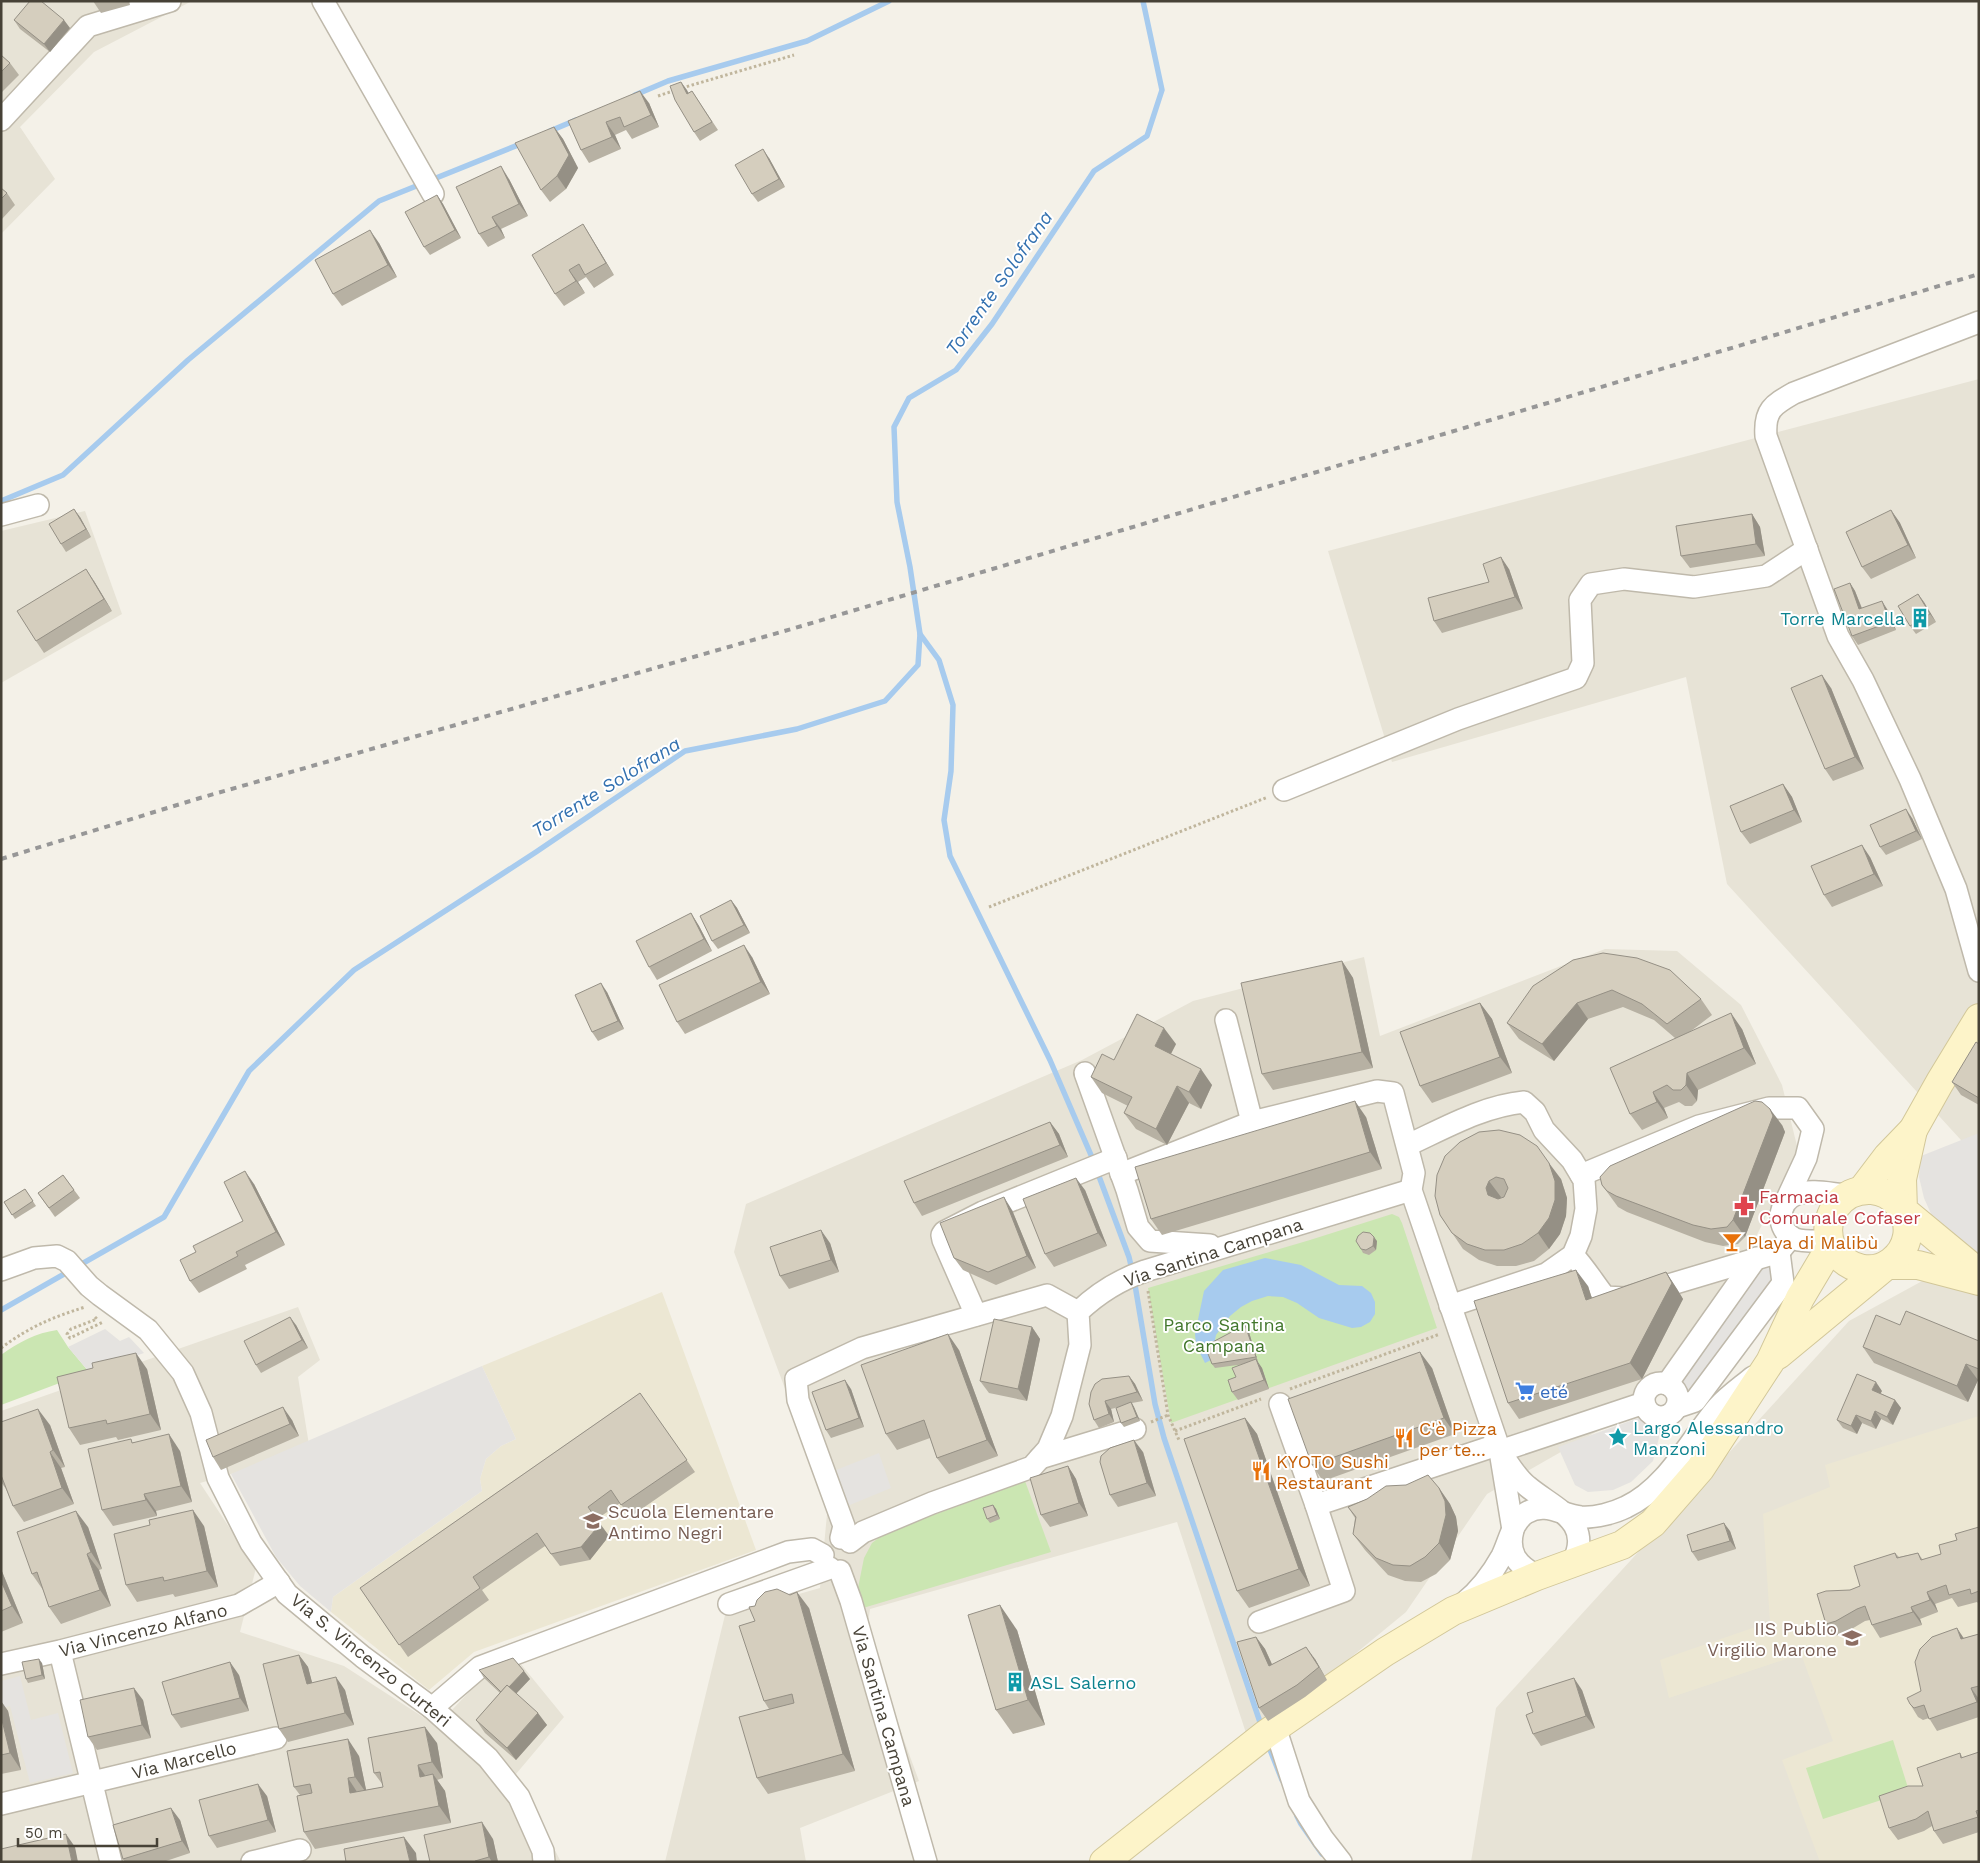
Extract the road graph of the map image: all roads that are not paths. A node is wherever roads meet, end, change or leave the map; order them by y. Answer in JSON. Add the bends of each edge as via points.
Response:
{"nodes":[{"id":1,"x":170,"y":1,"type":"edge"},
{"id":2,"x":323,"y":1,"type":"edge"},
{"id":3,"x":1,"y":120,"type":"edge"},
{"id":4,"x":432,"y":194,"type":"dead end"},
{"id":5,"x":1979,"y":322,"type":"edge"},
{"id":6,"x":38,"y":505,"type":"dead end"},
{"id":7,"x":1,"y":515,"type":"edge"},
{"id":8,"x":1807,"y":549,"type":"junction"},
{"id":9,"x":1284,"y":790,"type":"road end"},
{"id":10,"x":1956,"y":888,"type":"junction"},
{"id":11,"x":1979,"y":923,"type":"edge"},
{"id":12,"x":1979,"y":971,"type":"edge"},
{"id":13,"x":1979,"y":1018,"type":"edge"},
{"id":14,"x":1226,"y":1020,"type":"dead end"},
{"id":15,"x":1085,"y":1073,"type":"dead end"},
{"id":16,"x":1252,"y":1122,"type":"junction"},
{"id":17,"x":1913,"y":1130,"type":"junction"},
{"id":18,"x":1408,"y":1145,"type":"junction"},
{"id":19,"x":1115,"y":1165,"type":"junction"},
{"id":20,"x":1581,"y":1175,"type":"junction"},
{"id":21,"x":1411,"y":1190,"type":"junction"},
{"id":22,"x":1854,"y":1193,"type":"junction"},
{"id":23,"x":1786,"y":1201,"type":"junction"},
{"id":24,"x":1903,"y":1210,"type":"junction"},
{"id":25,"x":1785,"y":1244,"type":"junction"},
{"id":26,"x":1830,"y":1244,"type":"junction"},
{"id":27,"x":1225,"y":1246,"type":"junction"},
{"id":28,"x":1573,"y":1255,"type":"junction"},
{"id":29,"x":1756,"y":1258,"type":"junction"},
{"id":30,"x":1887,"y":1265,"type":"junction"},
{"id":31,"x":1,"y":1270,"type":"edge"},
{"id":32,"x":1979,"y":1273,"type":"edge"},
{"id":33,"x":1979,"y":1281,"type":"edge"},
{"id":34,"x":1450,"y":1306,"type":"junction"},
{"id":35,"x":1078,"y":1312,"type":"junction"},
{"id":36,"x":976,"y":1315,"type":"junction"},
{"id":37,"x":1770,"y":1362,"type":"junction"},
{"id":38,"x":1667,"y":1384,"type":"junction"},
{"id":39,"x":1277,"y":1398,"type":"road end"},
{"id":40,"x":1644,"y":1403,"type":"junction"},
{"id":41,"x":1677,"y":1407,"type":"junction"},
{"id":42,"x":1143,"y":1426,"type":"road end"},
{"id":43,"x":1499,"y":1448,"type":"junction"},
{"id":44,"x":1040,"y":1458,"type":"junction"},
{"id":45,"x":1316,"y":1505,"type":"junction"},
{"id":46,"x":1559,"y":1510,"type":"junction"},
{"id":47,"x":1513,"y":1530,"type":"junction"},
{"id":48,"x":846,"y":1540,"type":"junction"},
{"id":49,"x":1572,"y":1564,"type":"junction"},
{"id":50,"x":831,"y":1565,"type":"junction"},
{"id":51,"x":1537,"y":1576,"type":"junction"},
{"id":52,"x":279,"y":1582,"type":"junction"},
{"id":53,"x":729,"y":1604,"type":"dead end"},
{"id":54,"x":1453,"y":1611,"type":"junction"},
{"id":55,"x":1259,"y":1622,"type":"dead end"},
{"id":56,"x":62,"y":1660,"type":"dead end"},
{"id":57,"x":1,"y":1664,"type":"edge"},
{"id":58,"x":432,"y":1708,"type":"junction"},
{"id":59,"x":1265,"y":1735,"type":"junction"},
{"id":60,"x":276,"y":1738,"type":"edge"},
{"id":61,"x":92,"y":1782,"type":"junction"},
{"id":62,"x":1,"y":1804,"type":"edge"},
{"id":63,"x":300,"y":1850,"type":"dead end"},
{"id":64,"x":111,"y":1862,"type":"edge"},
{"id":65,"x":252,"y":1862,"type":"edge"},
{"id":66,"x":544,"y":1862,"type":"edge"},
{"id":67,"x":926,"y":1862,"type":"edge"},
{"id":68,"x":1104,"y":1862,"type":"edge"},
{"id":69,"x":1341,"y":1862,"type":"edge"}],
"edges":[{"from":1,"to":3,"type":"street","via":[[88,26]]},
{"from":2,"to":4,"type":"street"},
{"from":5,"to":8,"type":"street","via":[[1794,392],[1774,405],[1765,422],[1766,436]]},
{"from":6,"to":7,"type":"street"},
{"from":8,"to":9,"type":"street","via":[[1766,576],[1694,587],[1624,579],[1591,584],[1580,600],[1583,662],[1576,678],[1458,719]]},
{"from":8,"to":10,"type":"street","via":[[1838,636],[1863,680],[1910,779]]},
{"from":10,"to":11,"type":"street"},
{"from":10,"to":12,"type":"street"},
{"from":13,"to":17,"type":"main road"},
{"from":14,"to":16,"type":"street"},
{"from":15,"to":19,"type":"street"},
{"from":16,"to":18,"type":"street","via":[[1377,1091],[1393,1093]]},
{"from":16,"to":19,"type":"street"},
{"from":17,"to":22,"type":"main road"},
{"from":17,"to":24,"type":"main road","via":[[1902,1180]]},
{"from":18,"to":20,"type":"street","via":[[1481,1112],[1524,1102],[1535,1112],[1544,1130],[1572,1160]]},
{"from":18,"to":21,"type":"street","via":[[1414,1173]]},
{"from":19,"to":27,"type":"street","via":[[1138,1227],[1150,1241]]},
{"from":19,"to":36,"type":"street","via":[[1086,1171],[982,1212],[944,1232],[942,1235]]},
{"from":20,"to":23,"type":"street","via":[[1698,1126],[1769,1108],[1798,1108],[1813,1129],[1806,1158]]},
{"from":20,"to":28,"type":"street","via":[[1586,1209],[1581,1236]]},
{"from":21,"to":27,"type":"street","name":"Via Santina Campana"},
{"from":21,"to":34,"type":"street"},
{"from":22,"to":23,"type":"street","via":[[1799,1193]]},
{"from":22,"to":24,"type":"main road","via":[[1874,1190],[1885,1193]]},
{"from":22,"to":26,"type":"main road","via":[[1837,1204],[1830,1215],[1827,1228]]},
{"from":23,"to":25,"type":"street","via":[[1781,1223]]},
{"from":24,"to":30,"type":"main road","via":[[1908,1234],[1897,1257]]},
{"from":24,"to":32,"type":"main road"},
{"from":25,"to":26,"type":"street","via":[[1797,1240]]},
{"from":25,"to":29,"type":"street"},
{"from":25,"to":41,"type":"street","via":[[1783,1283],[1695,1401]]},
{"from":26,"to":30,"type":"main road","via":[[1838,1257],[1849,1265],[1862,1269]]},
{"from":26,"to":37,"type":"main road"},
{"from":27,"to":35,"type":"street","name":"Via Santina Campana","via":[[1136,1274],[1097,1294]]},
{"from":28,"to":29,"type":"street","via":[[1605,1297],[1624,1298]]},
{"from":28,"to":34,"type":"street","via":[[1546,1274]]},
{"from":29,"to":38,"type":"street"},
{"from":30,"to":33,"type":"main road","via":[[1918,1265]]},
{"from":30,"to":37,"type":"main road"},
{"from":31,"to":52,"type":"street","name":"Via S. Vincenzo Curteri","via":[[34,1258],[57,1256],[67,1261],[89,1286],[148,1330],[183,1373],[202,1413],[218,1478],[251,1543]]},
{"from":34,"to":43,"type":"street"},
{"from":35,"to":36,"type":"street","via":[[1047,1295]]},
{"from":35,"to":44,"type":"street","via":[[1080,1345],[1062,1416],[1048,1449]]},
{"from":36,"to":48,"type":"street","via":[[862,1348],[796,1379],[798,1400],[844,1526]]},
{"from":37,"to":46,"type":"street","via":[[1719,1407],[1688,1449],[1648,1492],[1626,1507],[1603,1514],[1581,1517]]},
{"from":37,"to":49,"type":"main road","via":[[1700,1469],[1653,1523],[1622,1545]]},
{"from":38,"to":40,"type":"street","via":[[1650,1387]]},
{"from":38,"to":41,"type":"street","via":[[1676,1391]]},
{"from":39,"to":45,"type":"street"},
{"from":40,"to":41,"type":"street","via":[[1649,1412],[1659,1417],[1670,1415]]},
{"from":40,"to":43,"type":"street"},
{"from":42,"to":44,"type":"street"},
{"from":43,"to":45,"type":"street"},
{"from":43,"to":46,"type":"street","via":[[1525,1485]]},
{"from":43,"to":47,"type":"street"},
{"from":44,"to":48,"type":"street","via":[[1032,1467],[932,1503]]},
{"from":45,"to":55,"type":"street","via":[[1344,1591]]},
{"from":46,"to":47,"type":"street","via":[[1536,1509],[1525,1514]]},
{"from":46,"to":49,"type":"street","via":[[1576,1526],[1580,1542]]},
{"from":47,"to":51,"type":"street","via":[[1513,1555],[1523,1568]]},
{"from":47,"to":54,"type":"street","via":[[1492,1572],[1475,1594]]},
{"from":48,"to":50,"type":"street","via":[[835,1538],[826,1544]]},
{"from":48,"to":50,"type":"street","via":[[856,1552],[854,1563],[850,1567]]},
{"from":49,"to":51,"type":"main road"},
{"from":50,"to":53,"type":"street"},
{"from":50,"to":58,"type":"street","via":[[812,1549],[788,1552],[480,1666]]},
{"from":50,"to":67,"type":"street","name":"Via Santina Campana","via":[[851,1601]]},
{"from":51,"to":54,"type":"main road"},
{"from":52,"to":57,"type":"street","name":"Via Vincenzo Alfano","via":[[239,1605]]},
{"from":52,"to":58,"type":"street","name":"Via S. Vincenzo Curteri","via":[[287,1594]]},
{"from":54,"to":59,"type":"main road","via":[[1386,1652]]},
{"from":56,"to":61,"type":"street"},
{"from":58,"to":66,"type":"street","name":"Via S. Vincenzo Curteri","via":[[488,1758],[519,1797]]},
{"from":59,"to":68,"type":"main road"},
{"from":59,"to":69,"type":"street","via":[[1299,1801]]},
{"from":60,"to":61,"type":"street","name":"Via Marcello"},
{"from":61,"to":62,"type":"street","name":"Via Marcello"},
{"from":61,"to":64,"type":"street"},
{"from":63,"to":65,"type":"street"}]}
